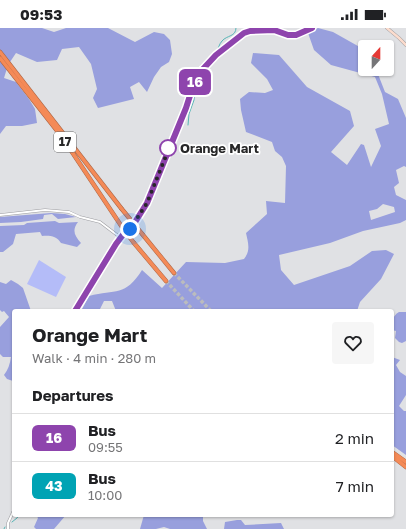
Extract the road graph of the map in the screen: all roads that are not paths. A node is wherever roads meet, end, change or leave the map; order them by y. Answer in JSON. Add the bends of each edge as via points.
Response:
{"nodes":[{"id":1,"x":312,"y":28,"type":"edge"},
{"id":2,"x":387,"y":28,"type":"edge"},
{"id":3,"x":392,"y":28,"type":"edge"},
{"id":4,"x":393,"y":32,"type":"junction"},
{"id":5,"x":406,"y":45,"type":"edge"},
{"id":6,"x":0,"y":52,"type":"edge"},
{"id":7,"x":0,"y":58,"type":"edge"},
{"id":8,"x":0,"y":215,"type":"edge"},
{"id":9,"x":121,"y":238,"type":"junction"},
{"id":10,"x":174,"y":273,"type":"tunnel mouth"},
{"id":11,"x":166,"y":281,"type":"tunnel mouth"},
{"id":12,"x":76,"y":309,"type":"edge"},
{"id":13,"x":394,"y":453,"type":"edge"},
{"id":14,"x":394,"y":458,"type":"edge"},
{"id":15,"x":406,"y":462,"type":"edge"},
{"id":16,"x":406,"y":467,"type":"edge"},
{"id":17,"x":12,"y":514,"type":"edge"},
{"id":18,"x":8,"y":529,"type":"edge"}],
"edges":[{"from":1,"to":9,"type":"street","via":[[296,35],[274,30],[244,33],[203,69],[194,83],[147,203],[132,227]]},
{"from":2,"to":4,"type":"main road"},
{"from":3,"to":4,"type":"main road"},
{"from":4,"to":5,"type":"main road"},
{"from":6,"to":10,"type":"highway","number":"17","bridge":true},
{"from":7,"to":11,"type":"highway","number":"17","bridge":true,"via":[[62,138],[124,230]]},
{"from":8,"to":9,"type":"street","via":[[45,210],[69,212],[100,222]]},
{"from":9,"to":12,"type":"street"},
{"from":13,"to":15,"type":"highway"},
{"from":14,"to":16,"type":"highway"},
{"from":17,"to":18,"type":"street"}]}
